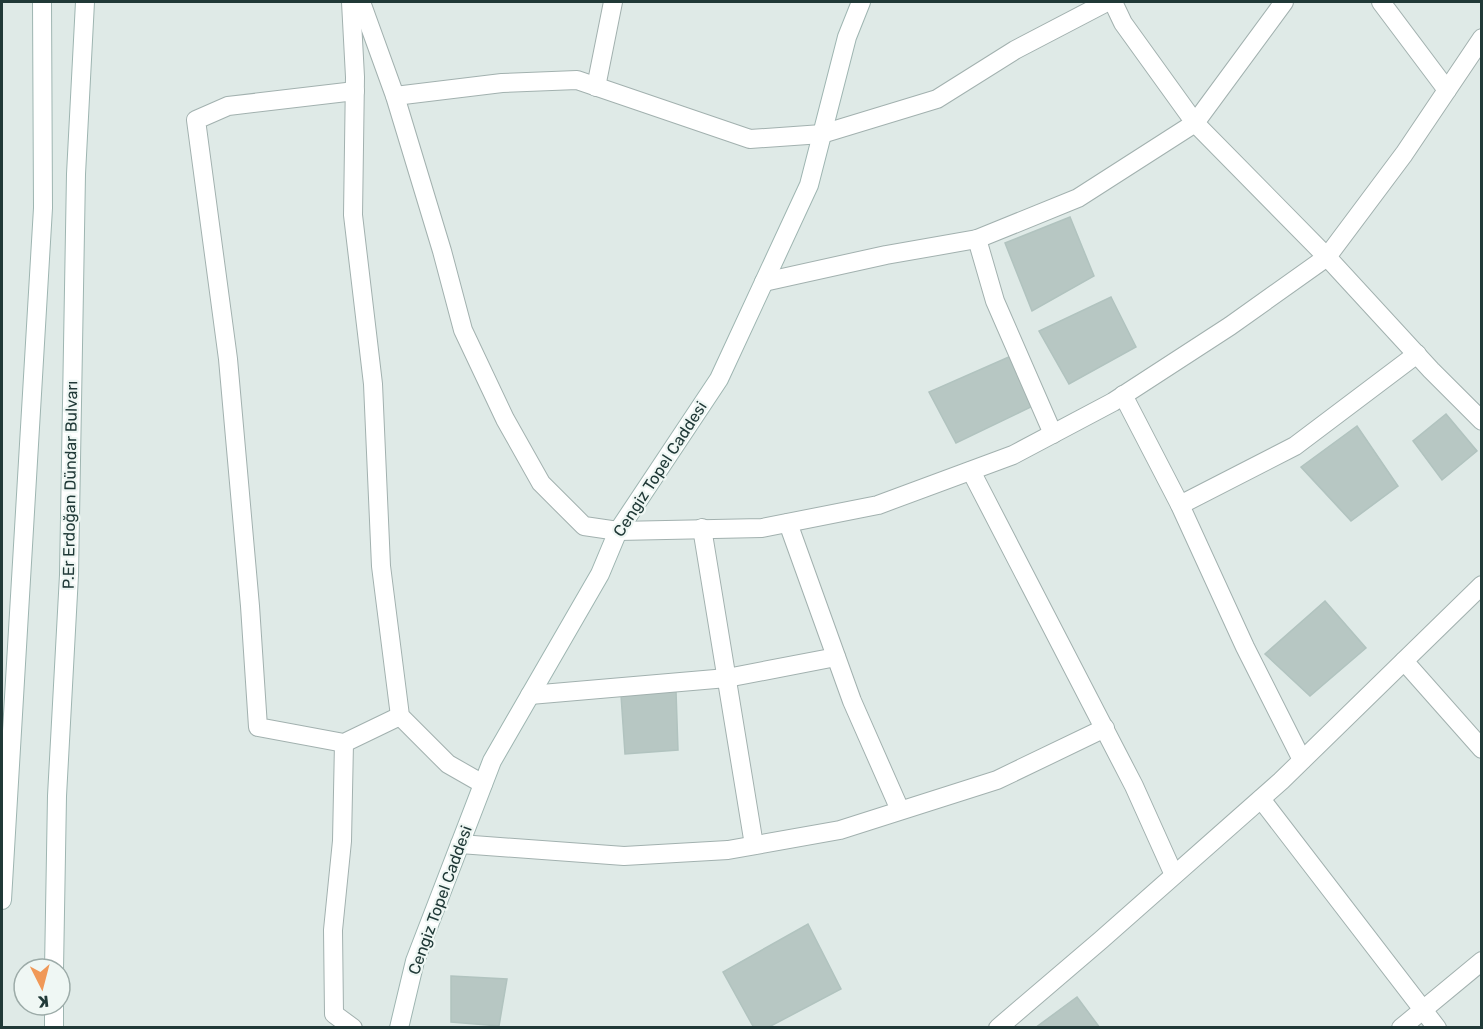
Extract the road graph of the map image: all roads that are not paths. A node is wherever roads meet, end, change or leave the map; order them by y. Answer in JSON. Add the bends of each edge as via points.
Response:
{"nodes":[{"id":1,"x":42,"y":2,"type":"edge"},
{"id":2,"x":85,"y":2,"type":"edge"},
{"id":3,"x":351,"y":2,"type":"edge"},
{"id":4,"x":361,"y":2,"type":"edge"},
{"id":5,"x":613,"y":2,"type":"edge"},
{"id":6,"x":861,"y":2,"type":"edge"},
{"id":7,"x":1107,"y":2,"type":"edge"},
{"id":8,"x":1113,"y":2,"type":"edge"},
{"id":9,"x":1284,"y":2,"type":"edge"},
{"id":10,"x":1381,"y":2,"type":"edge"},
{"id":11,"x":1482,"y":38,"type":"edge"},
{"id":12,"x":596,"y":87,"type":"junction"},
{"id":13,"x":1447,"y":90,"type":"junction"},
{"id":14,"x":355,"y":91,"type":"junction"},
{"id":15,"x":395,"y":96,"type":"junction"},
{"id":16,"x":1195,"y":123,"type":"junction"},
{"id":17,"x":822,"y":134,"type":"junction"},
{"id":18,"x":977,"y":239,"type":"junction"},
{"id":19,"x":1327,"y":257,"type":"junction"},
{"id":20,"x":764,"y":282,"type":"junction"},
{"id":21,"x":1417,"y":354,"type":"junction"},
{"id":22,"x":1124,"y":395,"type":"junction"},
{"id":23,"x":1482,"y":421,"type":"edge"},
{"id":24,"x":1053,"y":434,"type":"junction"},
{"id":25,"x":970,"y":471,"type":"junction"},
{"id":26,"x":1180,"y":505,"type":"junction"},
{"id":27,"x":788,"y":523,"type":"junction"},
{"id":28,"x":702,"y":528,"type":"junction"},
{"id":29,"x":618,"y":531,"type":"junction"},
{"id":30,"x":1482,"y":585,"type":"edge"},
{"id":31,"x":836,"y":657,"type":"junction"},
{"id":32,"x":1404,"y":661,"type":"junction"},
{"id":33,"x":727,"y":678,"type":"junction"},
{"id":34,"x":530,"y":695,"type":"junction"},
{"id":35,"x":400,"y":716,"type":"junction"},
{"id":36,"x":1105,"y":728,"type":"junction"},
{"id":37,"x":344,"y":743,"type":"junction"},
{"id":38,"x":1482,"y":750,"type":"edge"},
{"id":39,"x":1302,"y":760,"type":"junction"},
{"id":40,"x":483,"y":784,"type":"junction"},
{"id":41,"x":1261,"y":799,"type":"junction"},
{"id":42,"x":900,"y":810,"type":"junction"},
{"id":43,"x":460,"y":844,"type":"junction"},
{"id":44,"x":754,"y":845,"type":"junction"},
{"id":45,"x":1174,"y":875,"type":"junction"},
{"id":46,"x":3,"y":877,"type":"edge"},
{"id":47,"x":2,"y":900,"type":"edge"},
{"id":48,"x":54,"y":957,"type":"edge"},
{"id":49,"x":1482,"y":961,"type":"edge"},
{"id":50,"x":1423,"y":1009,"type":"junction"},
{"id":51,"x":353,"y":1028,"type":"edge"},
{"id":52,"x":399,"y":1028,"type":"edge"},
{"id":53,"x":998,"y":1028,"type":"edge"},
{"id":54,"x":1401,"y":1028,"type":"edge"},
{"id":55,"x":1437,"y":1028,"type":"edge"}],
"edges":[{"from":1,"to":46,"type":"street","via":[[43,208]]},
{"from":2,"to":48,"type":"street","name":"P.Er Erdoğan Dündar Bulvarı","via":[[76,174],[69,575],[57,796]]},
{"from":3,"to":14,"type":"street"},
{"from":4,"to":15,"type":"street"},
{"from":5,"to":12,"type":"street"},
{"from":6,"to":17,"type":"street","name":"Cengiz Topel Caddesi","via":[[847,37]]},
{"from":7,"to":17,"type":"street","via":[[1015,50],[937,99]]},
{"from":8,"to":16,"type":"street"},
{"from":9,"to":16,"type":"street"},
{"from":10,"to":13,"type":"street"},
{"from":11,"to":13,"type":"street"},
{"from":12,"to":15,"type":"street","via":[[577,80],[502,82]]},
{"from":12,"to":17,"type":"street","via":[[750,139]]},
{"from":13,"to":19,"type":"street"},
{"from":14,"to":35,"type":"street","via":[[353,215],[372,384],[381,566]]},
{"from":14,"to":37,"type":"street","via":[[228,106],[196,120],[228,359],[258,727]]},
{"from":15,"to":29,"type":"street","via":[[463,330],[505,419],[542,483],[584,526]]},
{"from":16,"to":18,"type":"street","via":[[1078,198]]},
{"from":16,"to":19,"type":"street"},
{"from":17,"to":20,"type":"street","name":"Cengiz Topel Caddesi","via":[[809,185]]},
{"from":18,"to":20,"type":"street"},
{"from":18,"to":24,"type":"street","via":[[995,301]]},
{"from":19,"to":21,"type":"street"},
{"from":19,"to":22,"type":"street"},
{"from":20,"to":29,"type":"street","name":"Cengiz Topel Caddesi","via":[[719,379]]},
{"from":21,"to":23,"type":"street"},
{"from":21,"to":26,"type":"street","via":[[1295,446]]},
{"from":22,"to":24,"type":"street"},
{"from":22,"to":26,"type":"street"},
{"from":24,"to":25,"type":"street"},
{"from":25,"to":27,"type":"street","via":[[878,505]]},
{"from":25,"to":36,"type":"street"},
{"from":26,"to":39,"type":"street","via":[[1245,648]]},
{"from":27,"to":28,"type":"street","via":[[762,528]]},
{"from":27,"to":31,"type":"street"},
{"from":28,"to":29,"type":"street"},
{"from":28,"to":33,"type":"street"},
{"from":29,"to":34,"type":"street","name":"Cengiz Topel Caddesi","via":[[600,574]]},
{"from":30,"to":32,"type":"street"},
{"from":31,"to":33,"type":"street"},
{"from":31,"to":42,"type":"street"},
{"from":32,"to":38,"type":"street"},
{"from":32,"to":39,"type":"street"},
{"from":33,"to":34,"type":"street"},
{"from":33,"to":44,"type":"street"},
{"from":34,"to":40,"type":"street","name":"Cengiz Topel Caddesi"},
{"from":35,"to":37,"type":"street"},
{"from":35,"to":40,"type":"street","via":[[448,764]]},
{"from":36,"to":42,"type":"street","via":[[996,780]]},
{"from":36,"to":45,"type":"street"},
{"from":37,"to":51,"type":"street","via":[[342,841],[333,930],[334,1014]]},
{"from":39,"to":41,"type":"street"},
{"from":40,"to":43,"type":"street","name":"Cengiz Topel Caddesi"},
{"from":41,"to":45,"type":"street"},
{"from":41,"to":50,"type":"street"},
{"from":42,"to":44,"type":"street","via":[[840,830]]},
{"from":43,"to":44,"type":"street","via":[[624,856]]},
{"from":43,"to":52,"type":"street","name":"Cengiz Topel Caddesi","via":[[415,961]]},
{"from":45,"to":53,"type":"street"},
{"from":46,"to":47,"type":"street"},
{"from":49,"to":50,"type":"street"},
{"from":50,"to":54,"type":"street"},
{"from":50,"to":55,"type":"street"}]}
